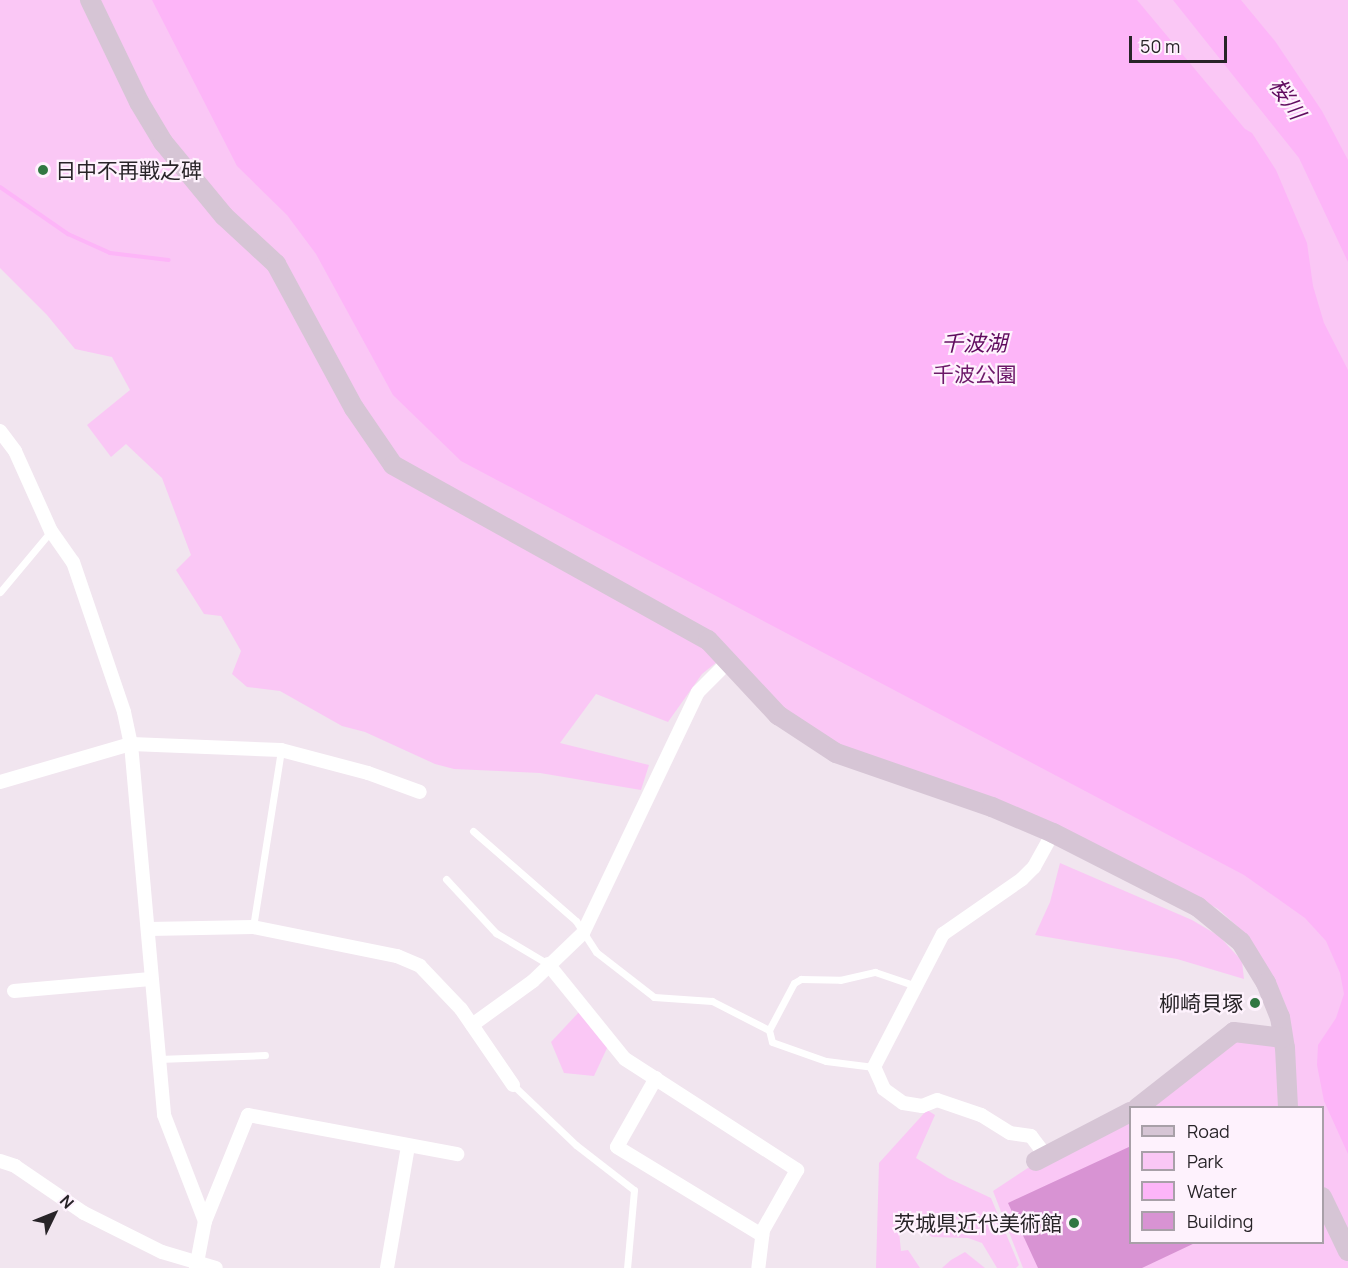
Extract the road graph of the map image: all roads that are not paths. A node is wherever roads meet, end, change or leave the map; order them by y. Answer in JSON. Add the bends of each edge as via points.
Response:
{"nodes":[{"id":1,"x":90,"y":0,"type":"edge"},
{"id":2,"x":0,"y":431,"type":"edge"},
{"id":3,"x":51,"y":531,"type":"junction"},
{"id":4,"x":0,"y":592,"type":"edge"},
{"id":5,"x":728,"y":662,"type":"junction"},
{"id":6,"x":131,"y":744,"type":"junction"},
{"id":7,"x":281,"y":750,"type":"junction"},
{"id":8,"x":0,"y":782,"type":"edge"},
{"id":9,"x":420,"y":792,"type":"dead end"},
{"id":10,"x":472,"y":831,"type":"dead end"},
{"id":11,"x":1053,"y":833,"type":"junction"},
{"id":12,"x":446,"y":879,"type":"dead end"},
{"id":13,"x":253,"y":927,"type":"junction"},
{"id":14,"x":149,"y":929,"type":"junction"},
{"id":15,"x":583,"y":933,"type":"junction"},
{"id":16,"x":548,"y":964,"type":"junction"},
{"id":17,"x":150,"y":979,"type":"junction"},
{"id":18,"x":916,"y":986,"type":"junction"},
{"id":19,"x":14,"y":991,"type":"dead end"},
{"id":20,"x":472,"y":1025,"type":"junction"},
{"id":21,"x":769,"y":1030,"type":"junction"},
{"id":22,"x":1283,"y":1038,"type":"junction"},
{"id":23,"x":265,"y":1055,"type":"dead end"},
{"id":24,"x":158,"y":1059,"type":"junction"},
{"id":25,"x":874,"y":1067,"type":"junction"},
{"id":26,"x":656,"y":1078,"type":"junction"},
{"id":27,"x":513,"y":1085,"type":"joint"},
{"id":28,"x":1138,"y":1106,"type":"edge"},
{"id":29,"x":1288,"y":1106,"type":"edge"},
{"id":30,"x":1129,"y":1113,"type":"edge"},
{"id":31,"x":408,"y":1146,"type":"junction"},
{"id":32,"x":457,"y":1154,"type":"dead end"},
{"id":33,"x":1041,"y":1159,"type":"joint"},
{"id":34,"x":0,"y":1161,"type":"edge"},
{"id":35,"x":1324,"y":1199,"type":"edge"},
{"id":36,"x":205,"y":1221,"type":"junction"},
{"id":37,"x":762,"y":1235,"type":"junction"},
{"id":38,"x":1348,"y":1251,"type":"edge"},
{"id":39,"x":197,"y":1266,"type":"edge"},
{"id":40,"x":216,"y":1268,"type":"edge"},
{"id":41,"x":387,"y":1268,"type":"edge"},
{"id":42,"x":627,"y":1268,"type":"edge"},
{"id":43,"x":758,"y":1268,"type":"edge"}],
"edges":[{"from":1,"to":5,"type":"street","via":[[139,102],[163,142],[224,216],[276,264],[354,408],[393,465],[708,640]]},
{"from":2,"to":3,"type":"street","via":[[15,451]]},
{"from":3,"to":4,"type":"lane"},
{"from":3,"to":6,"type":"street","via":[[74,562]]},
{"from":5,"to":11,"type":"street","via":[[778,715],[836,753],[992,807]]},
{"from":5,"to":15,"type":"street","via":[[698,692]]},
{"from":6,"to":7,"type":"street"},
{"from":6,"to":8,"type":"street"},
{"from":6,"to":14,"type":"street"},
{"from":7,"to":9,"type":"street","via":[[368,773]]},
{"from":7,"to":13,"type":"lane"},
{"from":10,"to":15,"type":"lane","via":[[567,913]]},
{"from":11,"to":18,"type":"street","via":[[1034,867],[1022,879],[943,934]]},
{"from":11,"to":22,"type":"street","via":[[1162,886],[1221,924],[1241,942],[1262,975],[1280,1017]]},
{"from":12,"to":16,"type":"lane","via":[[496,933]]},
{"from":13,"to":14,"type":"street"},
{"from":13,"to":20,"type":"street","via":[[397,956],[420,966]]},
{"from":14,"to":17,"type":"street"},
{"from":15,"to":16,"type":"street"},
{"from":15,"to":21,"type":"lane","via":[[596,952],[654,996],[712,1001]]},
{"from":16,"to":20,"type":"street","via":[[533,981]]},
{"from":16,"to":26,"type":"street","via":[[625,1059]]},
{"from":17,"to":19,"type":"street"},
{"from":17,"to":24,"type":"street"},
{"from":18,"to":21,"type":"lane","via":[[875,972],[840,981],[801,979],[794,983]]},
{"from":18,"to":25,"type":"street"},
{"from":20,"to":27,"type":"street"},
{"from":21,"to":25,"type":"lane","via":[[772,1042],[826,1061]]},
{"from":22,"to":28,"type":"street","via":[[1234,1032]]},
{"from":22,"to":29,"type":"street"},
{"from":23,"to":24,"type":"lane"},
{"from":24,"to":36,"type":"street","via":[[164,1115]]},
{"from":25,"to":33,"type":"street","via":[[884,1089],[903,1103],[922,1106],[937,1100],[981,1115],[1010,1133],[1030,1136]]},
{"from":26,"to":37,"type":"street","via":[[797,1170]]},
{"from":26,"to":37,"type":"street","via":[[617,1147]]},
{"from":27,"to":42,"type":"lane","via":[[576,1145],[634,1190]]},
{"from":30,"to":33,"type":"street"},
{"from":31,"to":32,"type":"street"},
{"from":31,"to":36,"type":"street","via":[[248,1115]]},
{"from":31,"to":41,"type":"street"},
{"from":34,"to":39,"type":"street","via":[[15,1166],[84,1213]]},
{"from":35,"to":38,"type":"street"},
{"from":36,"to":39,"type":"street"},
{"from":37,"to":43,"type":"street"},
{"from":39,"to":40,"type":"street"}]}
